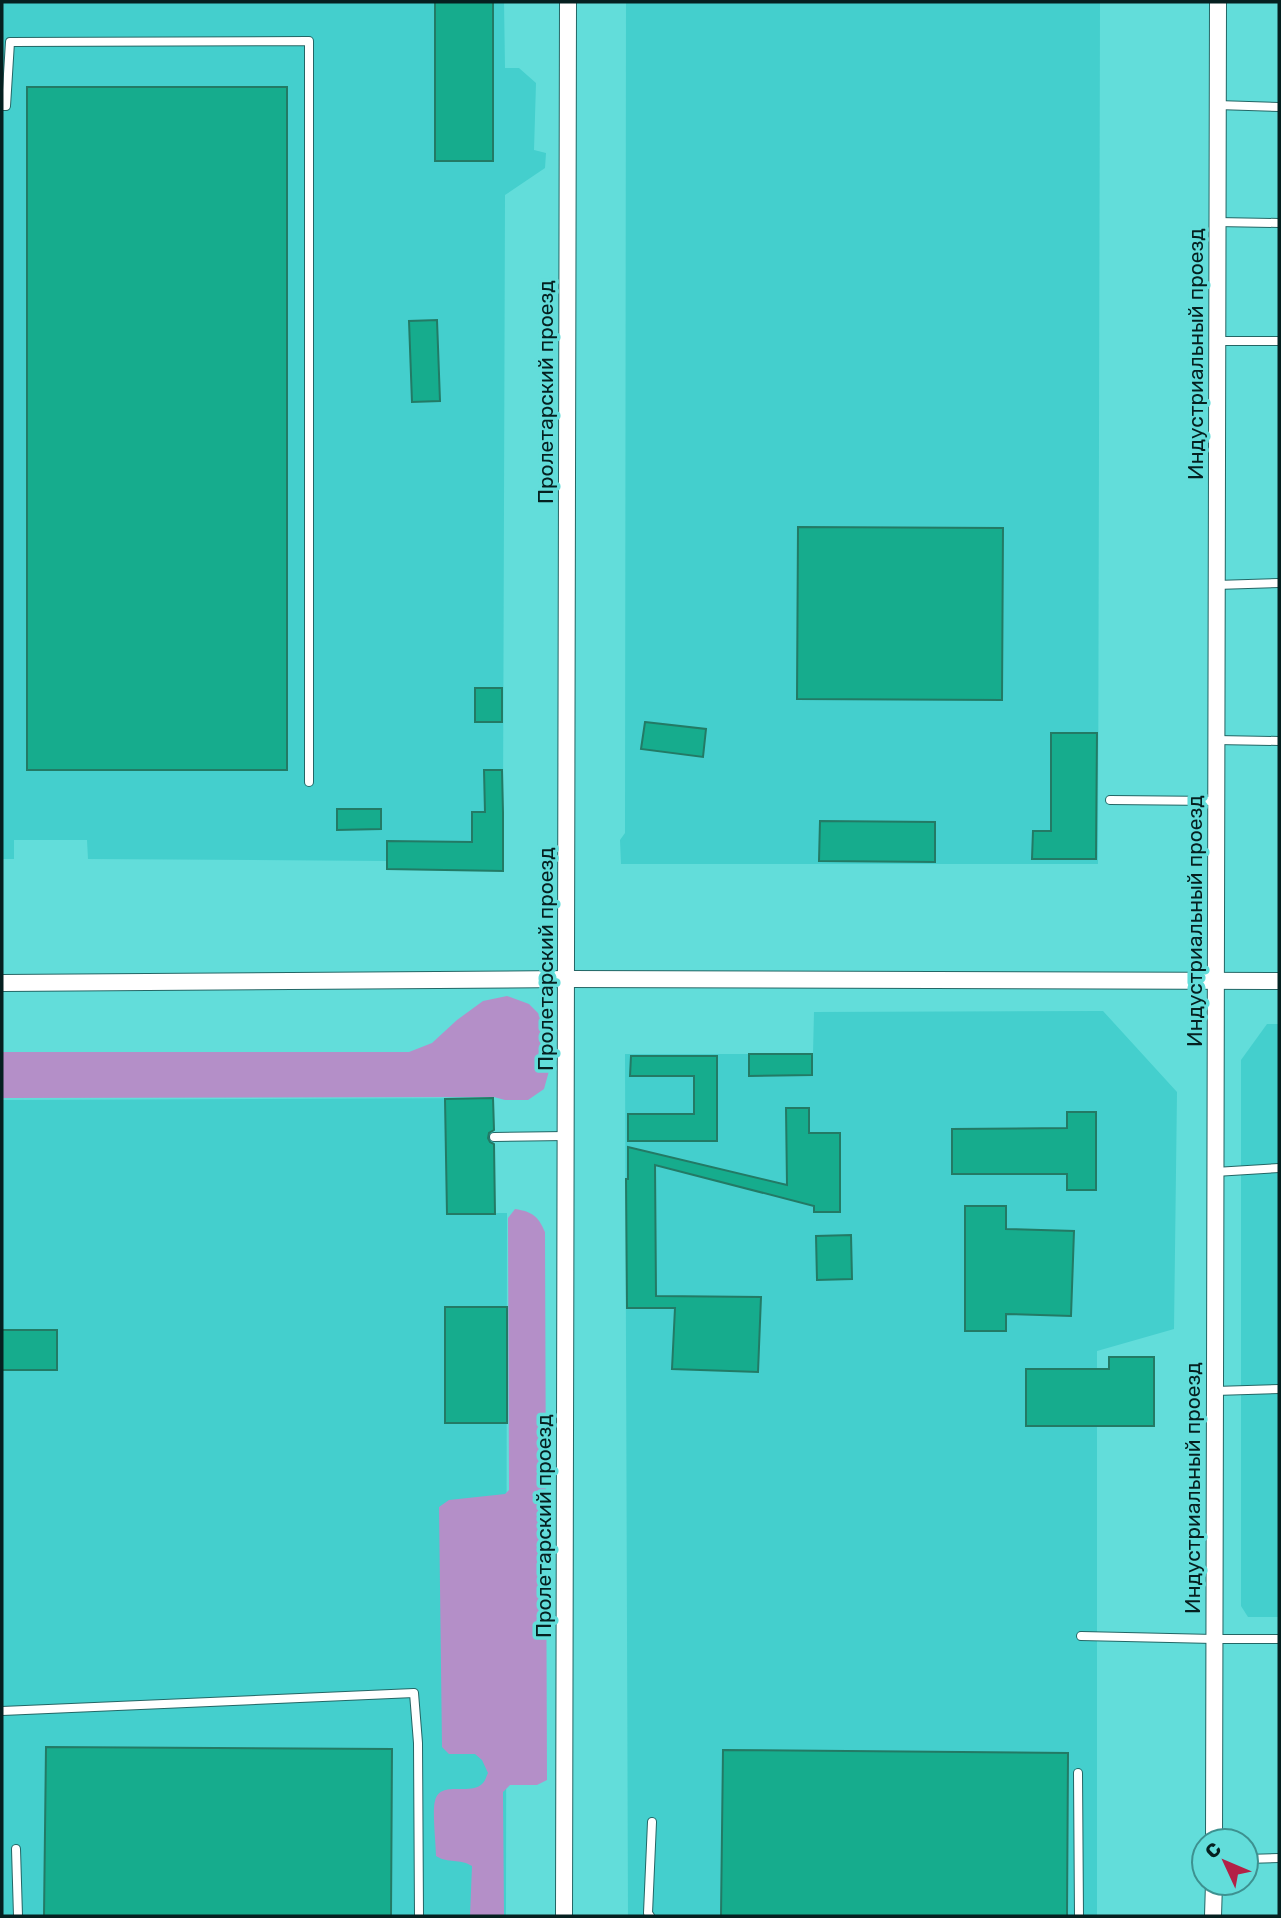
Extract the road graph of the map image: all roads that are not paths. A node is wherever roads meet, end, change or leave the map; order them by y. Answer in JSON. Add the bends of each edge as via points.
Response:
{"nodes":[{"id":1,"x":568,"y":2,"type":"edge"},
{"id":2,"x":1217,"y":2,"type":"edge"},
{"id":3,"x":1217,"y":105,"type":"junction"},
{"id":4,"x":2,"y":106,"type":"edge"},
{"id":5,"x":1279,"y":107,"type":"edge"},
{"id":6,"x":1217,"y":222,"type":"junction"},
{"id":7,"x":1279,"y":223,"type":"edge"},
{"id":8,"x":1217,"y":341,"type":"junction"},
{"id":9,"x":1279,"y":341,"type":"edge"},
{"id":10,"x":1279,"y":583,"type":"edge"},
{"id":11,"x":1216,"y":584,"type":"junction"},
{"id":12,"x":1216,"y":740,"type":"junction"},
{"id":13,"x":1279,"y":741,"type":"edge"},
{"id":14,"x":309,"y":782,"type":"dead end"},
{"id":15,"x":1110,"y":800,"type":"dead end"},
{"id":16,"x":1216,"y":801,"type":"junction"},
{"id":17,"x":567,"y":979,"type":"junction"},
{"id":18,"x":1215,"y":980,"type":"junction"},
{"id":19,"x":1279,"y":981,"type":"edge"},
{"id":20,"x":2,"y":983,"type":"edge"},
{"id":21,"x":566,"y":1136,"type":"junction"},
{"id":22,"x":494,"y":1137,"type":"dead end"},
{"id":23,"x":1279,"y":1168,"type":"edge"},
{"id":24,"x":1215,"y":1172,"type":"junction"},
{"id":25,"x":1279,"y":1389,"type":"edge"},
{"id":26,"x":1214,"y":1391,"type":"junction"},
{"id":27,"x":1081,"y":1636,"type":"dead end"},
{"id":28,"x":1214,"y":1639,"type":"junction"},
{"id":29,"x":1279,"y":1639,"type":"edge"},
{"id":30,"x":2,"y":1711,"type":"edge"},
{"id":31,"x":1078,"y":1773,"type":"dead end"},
{"id":32,"x":652,"y":1822,"type":"dead end"},
{"id":33,"x":1214,"y":1827,"type":"edge"},
{"id":34,"x":16,"y":1849,"type":"dead end"},
{"id":35,"x":1260,"y":1858,"type":"edge"},
{"id":36,"x":1279,"y":1858,"type":"edge"},
{"id":37,"x":1213,"y":1897,"type":"edge"},
{"id":38,"x":18,"y":1916,"type":"edge"},
{"id":39,"x":419,"y":1916,"type":"edge"},
{"id":40,"x":564,"y":1916,"type":"edge"},
{"id":41,"x":650,"y":1916,"type":"edge"},
{"id":42,"x":1079,"y":1916,"type":"edge"},
{"id":43,"x":1213,"y":1916,"type":"edge"}],
"edges":[{"from":1,"to":17,"type":"street","name":"Пролетарский проезд"},
{"from":2,"to":3,"type":"street","name":"Индустриальный проезд"},
{"from":3,"to":5,"type":"lane"},
{"from":3,"to":6,"type":"street","name":"Индустриальный проезд"},
{"from":4,"to":14,"type":"lane","via":[[6,106],[10,43],[309,41]]},
{"from":6,"to":7,"type":"lane"},
{"from":6,"to":8,"type":"street","name":"Индустриальный проезд"},
{"from":8,"to":9,"type":"lane"},
{"from":8,"to":11,"type":"street","name":"Индустриальный проезд"},
{"from":10,"to":11,"type":"lane"},
{"from":11,"to":12,"type":"street","name":"Индустриальный проезд"},
{"from":12,"to":13,"type":"lane"},
{"from":12,"to":16,"type":"street","name":"Индустриальный проезд"},
{"from":15,"to":16,"type":"lane"},
{"from":16,"to":18,"type":"street","name":"Индустриальный проезд"},
{"from":17,"to":18,"type":"street"},
{"from":17,"to":20,"type":"street"},
{"from":17,"to":21,"type":"street","name":"Пролетарский проезд"},
{"from":18,"to":19,"type":"street"},
{"from":18,"to":24,"type":"street","name":"Индустриальный проезд"},
{"from":21,"to":22,"type":"lane"},
{"from":21,"to":40,"type":"street","name":"Пролетарский проезд"},
{"from":23,"to":24,"type":"lane"},
{"from":24,"to":26,"type":"street","name":"Индустриальный проезд"},
{"from":25,"to":26,"type":"lane"},
{"from":26,"to":28,"type":"street","name":"Индустриальный проезд"},
{"from":27,"to":28,"type":"lane"},
{"from":28,"to":29,"type":"lane"},
{"from":28,"to":33,"type":"street","name":"Индустриальный проезд"},
{"from":30,"to":39,"type":"lane","via":[[414,1693]]},
{"from":31,"to":42,"type":"lane"},
{"from":32,"to":41,"type":"lane"},
{"from":34,"to":38,"type":"lane"},
{"from":35,"to":36,"type":"lane"},
{"from":37,"to":43,"type":"street"}]}
